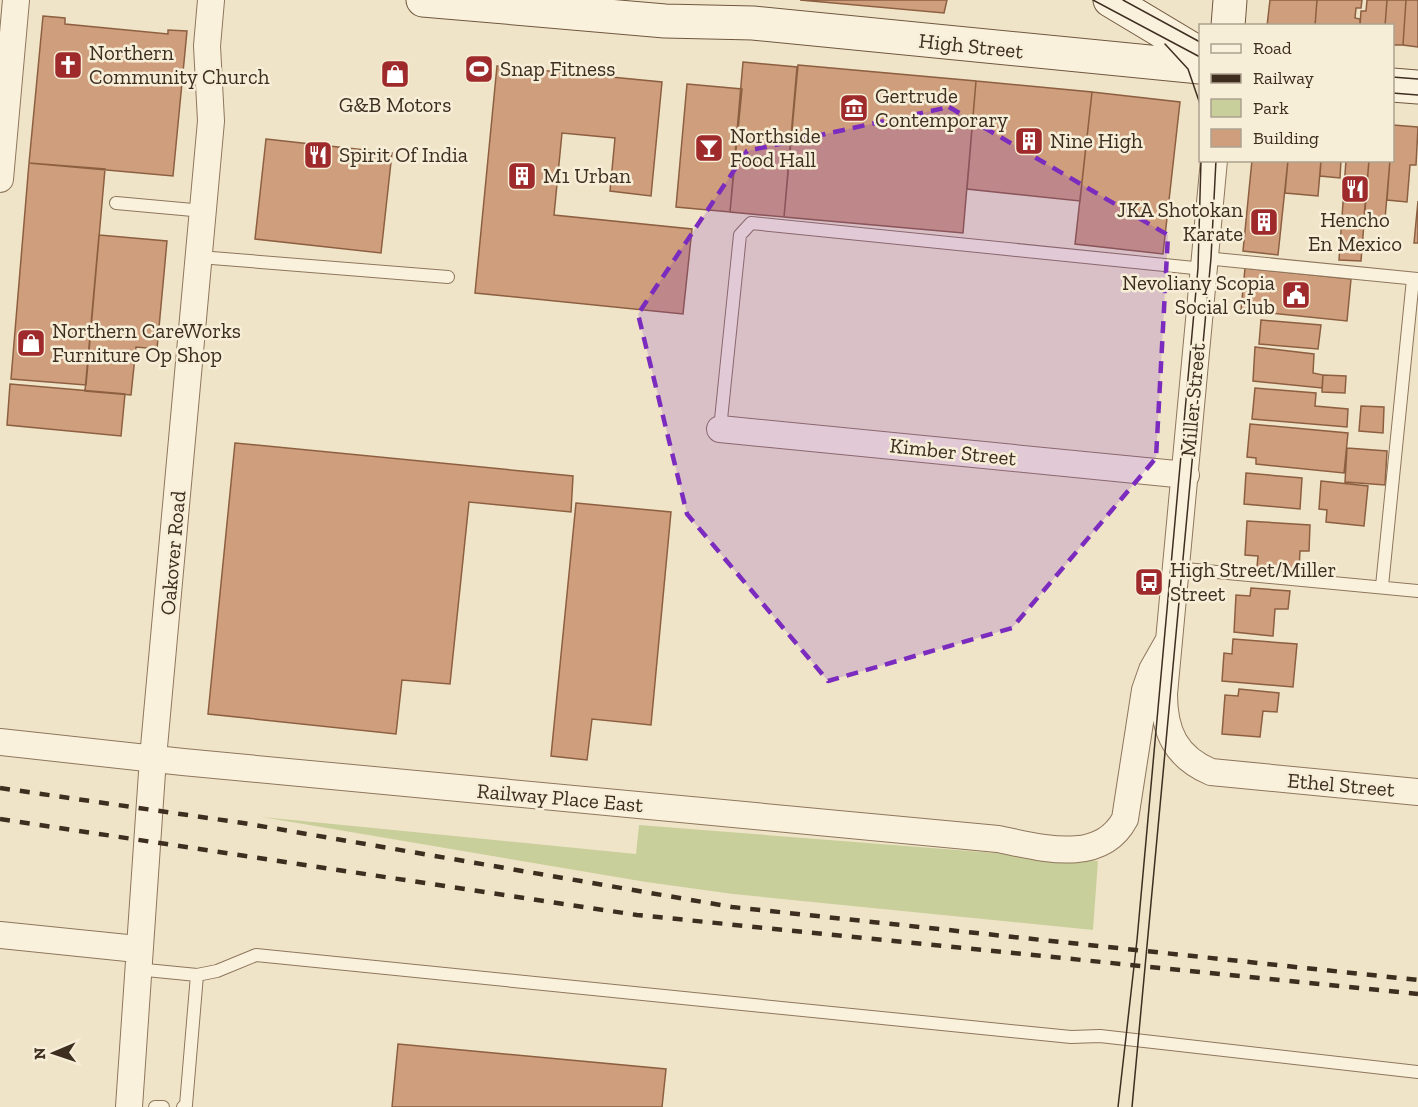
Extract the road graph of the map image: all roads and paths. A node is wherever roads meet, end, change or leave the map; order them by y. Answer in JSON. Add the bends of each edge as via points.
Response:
{"nodes":[{"id":1,"x":16,"y":0,"type":"edge"},
{"id":2,"x":211,"y":0,"type":"edge"},
{"id":3,"x":423,"y":0,"type":"edge"},
{"id":4,"x":657,"y":0,"type":"edge"},
{"id":5,"x":1110,"y":0,"type":"edge"},
{"id":6,"x":1230,"y":0,"type":"edge"},
{"id":7,"x":520,"y":4,"type":"edge"},
{"id":8,"x":742,"y":22,"type":"junction"},
{"id":9,"x":1228,"y":24,"type":"edge"},
{"id":10,"x":1199,"y":53,"type":"edge"},
{"id":11,"x":1199,"y":67,"type":"edge"},
{"id":12,"x":1394,"y":85,"type":"edge"},
{"id":13,"x":1418,"y":87,"type":"edge"},
{"id":14,"x":1214,"y":162,"type":"edge"},
{"id":15,"x":0,"y":179,"type":"edge"},
{"id":16,"x":116,"y":203,"type":"dead end"},
{"id":17,"x":204,"y":212,"type":"junction"},
{"id":18,"x":199,"y":256,"type":"junction"},
{"id":19,"x":1204,"y":263,"type":"junction"},
{"id":20,"x":448,"y":277,"type":"dead end"},
{"id":21,"x":1415,"y":279,"type":"edge"},
{"id":22,"x":720,"y":429,"type":"joint"},
{"id":23,"x":1186,"y":475,"type":"junction"},
{"id":24,"x":1175,"y":568,"type":"junction"},
{"id":25,"x":1382,"y":586,"type":"junction"},
{"id":26,"x":1418,"y":591,"type":"edge"},
{"id":27,"x":1168,"y":652,"type":"junction"},
{"id":28,"x":1174,"y":711,"type":"joint"},
{"id":29,"x":1173,"y":741,"type":"joint"},
{"id":30,"x":0,"y":742,"type":"edge"},
{"id":31,"x":153,"y":758,"type":"junction"},
{"id":32,"x":1264,"y":779,"type":"junction"},
{"id":33,"x":1418,"y":792,"type":"edge"},
{"id":34,"x":1116,"y":832,"type":"joint"},
{"id":35,"x":0,"y":935,"type":"edge"},
{"id":36,"x":137,"y":959,"type":"junction"},
{"id":37,"x":197,"y":975,"type":"junction"},
{"id":38,"x":1418,"y":1072,"type":"edge"},
{"id":39,"x":129,"y":1107,"type":"edge"},
{"id":40,"x":155,"y":1107,"type":"edge"},
{"id":41,"x":163,"y":1107,"type":"edge"},
{"id":42,"x":183,"y":1107,"type":"edge"}],
"edges":[{"from":1,"to":15,"type":"street"},
{"from":2,"to":17,"type":"street","name":"Oakover Road","via":[[207,46],[211,122]]},
{"from":3,"to":7,"type":"main road","name":"High Street"},
{"from":4,"to":8,"type":"main road","name":"High Street"},
{"from":5,"to":10,"type":"main road"},
{"from":6,"to":9,"type":"main road"},
{"from":7,"to":8,"type":"main road","name":"High Street","via":[[665,21]]},
{"from":8,"to":11,"type":"main road","name":"High Street"},
{"from":12,"to":13,"type":"main road"},
{"from":14,"to":19,"type":"street","name":"Miller Street"},
{"from":16,"to":17,"type":"lane"},
{"from":17,"to":18,"type":"street","name":"Oakover Road"},
{"from":18,"to":20,"type":"lane"},
{"from":18,"to":31,"type":"street","name":"Oakover Road"},
{"from":19,"to":21,"type":"lane"},
{"from":19,"to":22,"type":"lane","via":[[751,223],[740,235]]},
{"from":19,"to":23,"type":"street","name":"Miller Street"},
{"from":21,"to":25,"type":"lane"},
{"from":22,"to":23,"type":"street","name":"Kimber Street"},
{"from":23,"to":24,"type":"street","name":"Miller Street"},
{"from":24,"to":25,"type":"lane"},
{"from":24,"to":27,"type":"street","name":"Miller Street"},
{"from":25,"to":26,"type":"lane"},
{"from":27,"to":28,"type":"street","name":"Miller Street"},
{"from":27,"to":29,"type":"street","name":"Miller Street","via":[[1164,715]]},
{"from":27,"to":34,"type":"street","name":"Miller Street","via":[[1152,670],[1145,690],[1129,809]]},
{"from":28,"to":32,"type":"street","name":"Ethel Street","via":[[1204,752]]},
{"from":29,"to":32,"type":"street","name":"Ethel Street","via":[[1187,759],[1211,772]]},
{"from":30,"to":31,"type":"street","name":"Railway Place East"},
{"from":31,"to":34,"type":"street","name":"Railway Place East","via":[[998,839],[1077,850],[1097,845]]},
{"from":31,"to":36,"type":"street","name":"Oakover Road"},
{"from":32,"to":33,"type":"street","name":"Ethel Street"},
{"from":35,"to":36,"type":"street"},
{"from":36,"to":37,"type":"lane"},
{"from":36,"to":39,"type":"street","name":"Oakover Road"},
{"from":37,"to":38,"type":"lane","via":[[226,968],[251,956],[262,956],[1071,1037],[1100,1036]]},
{"from":37,"to":42,"type":"lane"},
{"from":40,"to":41,"type":"lane"}]}
